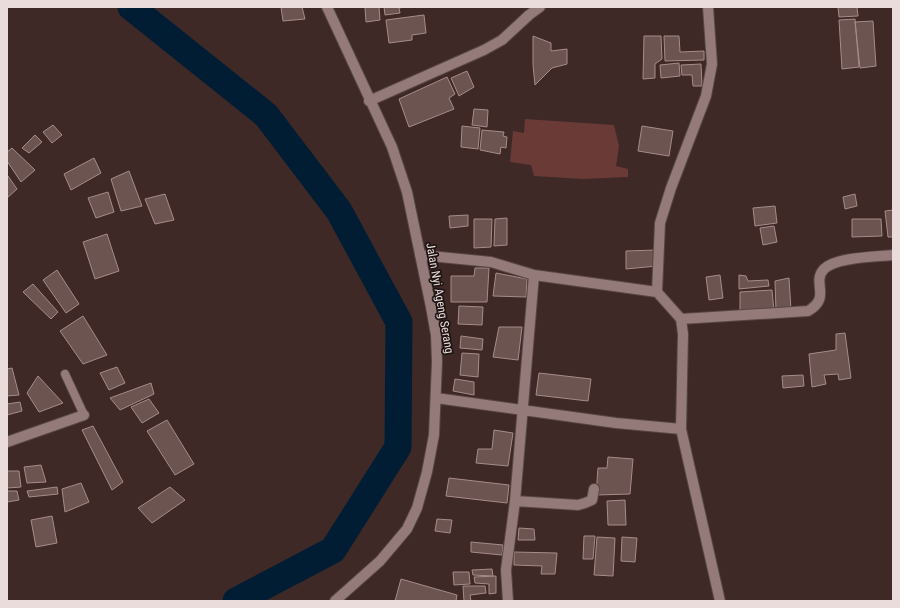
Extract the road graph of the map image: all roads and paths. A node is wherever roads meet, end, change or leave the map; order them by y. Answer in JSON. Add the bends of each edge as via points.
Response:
{"nodes":[{"id":1,"x":327,"y":7,"type":"edge"},
{"id":2,"x":540,"y":7,"type":"edge"},
{"id":3,"x":708,"y":7,"type":"edge"},
{"id":4,"x":369,"y":100,"type":"junction"},
{"id":5,"x":420,"y":255,"type":"junction"},
{"id":6,"x":893,"y":255,"type":"edge"},
{"id":7,"x":534,"y":275,"type":"junction"},
{"id":8,"x":657,"y":292,"type":"junction"},
{"id":9,"x":681,"y":319,"type":"junction"},
{"id":10,"x":65,"y":374,"type":"dead end"},
{"id":11,"x":436,"y":398,"type":"junction"},
{"id":12,"x":524,"y":410,"type":"junction"},
{"id":13,"x":84,"y":415,"type":"joint"},
{"id":14,"x":682,"y":429,"type":"junction"},
{"id":15,"x":7,"y":442,"type":"edge"},
{"id":16,"x":594,"y":489,"type":"dead end"},
{"id":17,"x":515,"y":501,"type":"junction"},
{"id":18,"x":335,"y":601,"type":"edge"},
{"id":19,"x":508,"y":601,"type":"edge"},
{"id":20,"x":720,"y":601,"type":"edge"}],
"edges":[{"from":1,"to":4,"type":"street","name":"Jalan Nyi Ageng Serang"},
{"from":2,"to":4,"type":"street","via":[[502,40],[484,50]]},
{"from":3,"to":8,"type":"street","via":[[712,64],[706,96],[660,223]]},
{"from":4,"to":5,"type":"street","name":"Jalan Nyi Ageng Serang","via":[[392,147],[407,192]]},
{"from":5,"to":7,"type":"street","via":[[491,262]]},
{"from":5,"to":11,"type":"street","name":"Jalan Nyi Ageng Serang","via":[[436,335]]},
{"from":6,"to":9,"type":"street","via":[[834,262],[820,275],[819,301],[808,311]]},
{"from":7,"to":8,"type":"street"},
{"from":7,"to":12,"type":"street"},
{"from":8,"to":9,"type":"street"},
{"from":9,"to":14,"type":"street"},
{"from":10,"to":13,"type":"lane"},
{"from":11,"to":12,"type":"street"},
{"from":11,"to":18,"type":"street","name":"Jalan Nyi Ageng Serang","via":[[434,435],[427,472],[417,508],[407,529],[380,561]]},
{"from":12,"to":14,"type":"street"},
{"from":12,"to":17,"type":"street"},
{"from":13,"to":15,"type":"street"},
{"from":14,"to":20,"type":"street"},
{"from":16,"to":17,"type":"street","via":[[592,500],[578,505]]},
{"from":17,"to":19,"type":"street","via":[[506,570]]}]}
